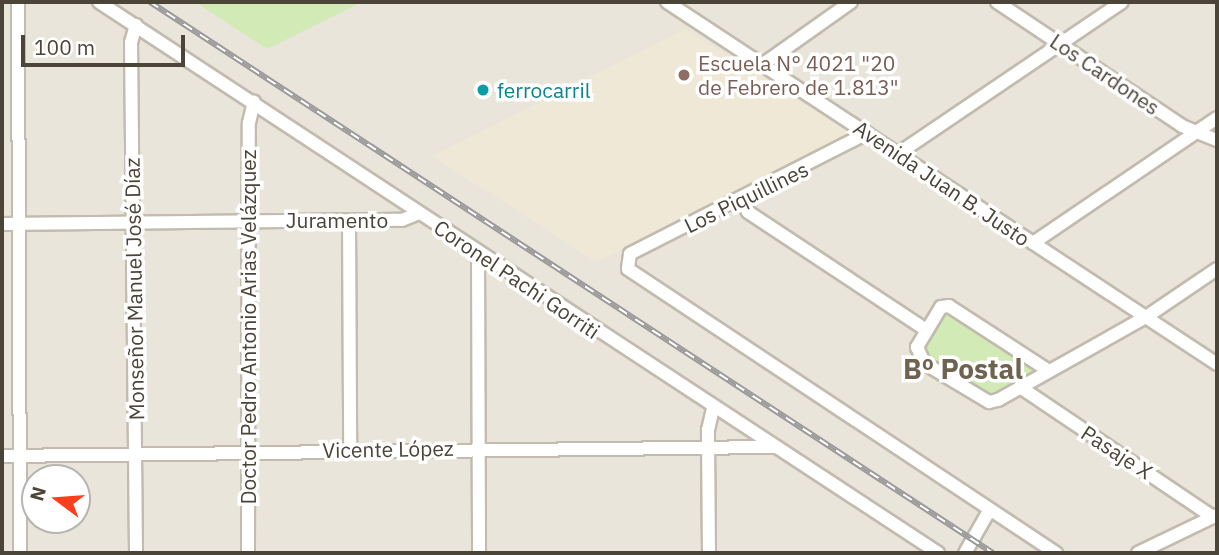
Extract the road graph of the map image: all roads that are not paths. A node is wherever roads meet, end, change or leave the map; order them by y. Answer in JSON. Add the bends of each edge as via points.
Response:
{"nodes":[{"id":1,"x":18,"y":2,"type":"edge"},
{"id":2,"x":99,"y":2,"type":"edge"},
{"id":3,"x":667,"y":2,"type":"edge"},
{"id":4,"x":851,"y":2,"type":"edge"},
{"id":5,"x":996,"y":2,"type":"edge"},
{"id":6,"x":1122,"y":2,"type":"edge"},
{"id":7,"x":136,"y":26,"type":"junction"},
{"id":8,"x":1061,"y":43,"type":"junction"},
{"id":9,"x":762,"y":65,"type":"junction"},
{"id":10,"x":254,"y":102,"type":"junction"},
{"id":11,"x":1217,"y":118,"type":"edge"},
{"id":12,"x":867,"y":133,"type":"junction"},
{"id":13,"x":1196,"y":133,"type":"junction"},
{"id":14,"x":1217,"y":140,"type":"edge"},
{"id":15,"x":899,"y":153,"type":"junction"},
{"id":16,"x":742,"y":201,"type":"junction"},
{"id":17,"x":419,"y":213,"type":"junction"},
{"id":18,"x":349,"y":220,"type":"junction"},
{"id":19,"x":248,"y":221,"type":"junction"},
{"id":20,"x":20,"y":223,"type":"junction"},
{"id":21,"x":133,"y":223,"type":"junction"},
{"id":22,"x":2,"y":224,"type":"edge"},
{"id":23,"x":1033,"y":243,"type":"junction"},
{"id":24,"x":478,"y":254,"type":"junction"},
{"id":25,"x":1217,"y":269,"type":"edge"},
{"id":26,"x":1146,"y":317,"type":"junction"},
{"id":27,"x":925,"y":329,"type":"junction"},
{"id":28,"x":1217,"y":364,"type":"edge"},
{"id":29,"x":1049,"y":371,"type":"junction"},
{"id":30,"x":1020,"y":387,"type":"junction"},
{"id":31,"x":713,"y":409,"type":"junction"},
{"id":32,"x":707,"y":445,"type":"junction"},
{"id":33,"x":775,"y":447,"type":"junction"},
{"id":34,"x":477,"y":448,"type":"junction"},
{"id":35,"x":350,"y":449,"type":"junction"},
{"id":36,"x":247,"y":452,"type":"junction"},
{"id":37,"x":136,"y":454,"type":"junction"},
{"id":38,"x":2,"y":456,"type":"edge"},
{"id":39,"x":20,"y":456,"type":"junction"},
{"id":40,"x":989,"y":511,"type":"junction"},
{"id":41,"x":1215,"y":516,"type":"edge"},
{"id":42,"x":20,"y":553,"type":"edge"},
{"id":43,"x":136,"y":553,"type":"edge"},
{"id":44,"x":248,"y":553,"type":"edge"},
{"id":45,"x":479,"y":553,"type":"edge"},
{"id":46,"x":709,"y":553,"type":"edge"},
{"id":47,"x":938,"y":553,"type":"edge"},
{"id":48,"x":965,"y":553,"type":"edge"},
{"id":49,"x":1056,"y":553,"type":"edge"},
{"id":50,"x":1138,"y":553,"type":"edge"}],
"edges":[{"from":1,"to":20,"type":"street"},
{"from":2,"to":7,"type":"street","name":"Coronel Pachi Gorriti"},
{"from":3,"to":9,"type":"street","name":"Avenida Juan B. Justo"},
{"from":4,"to":9,"type":"street"},
{"from":5,"to":8,"type":"street","name":"Los Cardones"},
{"from":6,"to":8,"type":"street"},
{"from":7,"to":10,"type":"street","name":"Coronel Pachi Gorriti"},
{"from":7,"to":21,"type":"street","name":"Monseñor Manuel José Díaz","via":[[131,42]]},
{"from":8,"to":13,"type":"street","name":"Los Cardones"},
{"from":8,"to":15,"type":"street"},
{"from":9,"to":12,"type":"street","name":"Avenida Juan B. Justo"},
{"from":10,"to":17,"type":"street","name":"Coronel Pachi Gorriti"},
{"from":10,"to":19,"type":"street","name":"Doctor Pedro Antonio Arias Velázquez","via":[[249,123]]},
{"from":11,"to":13,"type":"street"},
{"from":12,"to":15,"type":"street","name":"Avenida Juan B. Justo"},
{"from":12,"to":16,"type":"street","name":"Los Piquillines"},
{"from":13,"to":14,"type":"street","name":"Los Cardones"},
{"from":13,"to":23,"type":"street"},
{"from":15,"to":23,"type":"street","name":"Avenida Juan B. Justo"},
{"from":16,"to":27,"type":"street","via":[[748,212]]},
{"from":16,"to":40,"type":"street","name":"Los Piquillines","via":[[630,254],[625,262],[635,278]]},
{"from":17,"to":18,"type":"street","name":"Juramento","via":[[402,220]]},
{"from":17,"to":24,"type":"street","name":"Coronel Pachi Gorriti"},
{"from":18,"to":19,"type":"street","name":"Juramento"},
{"from":18,"to":35,"type":"street"},
{"from":19,"to":21,"type":"street","name":"Juramento"},
{"from":19,"to":36,"type":"street","name":"Doctor Pedro Antonio Arias Velázquez"},
{"from":20,"to":21,"type":"street","name":"Juramento"},
{"from":20,"to":22,"type":"street","name":"Juramento"},
{"from":20,"to":39,"type":"street"},
{"from":21,"to":37,"type":"street","name":"Monseñor Manuel José Díaz"},
{"from":23,"to":26,"type":"street","name":"Avenida Juan B. Justo"},
{"from":24,"to":31,"type":"street","name":"Coronel Pachi Gorriti"},
{"from":24,"to":34,"type":"street"},
{"from":25,"to":26,"type":"street"},
{"from":26,"to":28,"type":"street","name":"Avenida Juan B. Justo"},
{"from":26,"to":29,"type":"street"},
{"from":27,"to":29,"type":"street","via":[[941,307],[952,307]]},
{"from":27,"to":30,"type":"street","via":[[917,347],[920,358],[983,401],[998,400]]},
{"from":29,"to":30,"type":"street"},
{"from":30,"to":41,"type":"street","name":"Pasaje X"},
{"from":31,"to":32,"type":"street"},
{"from":31,"to":33,"type":"street","name":"Coronel Pachi Gorriti"},
{"from":32,"to":33,"type":"street","name":"Vicente López"},
{"from":32,"to":34,"type":"street","name":"Vicente López"},
{"from":32,"to":46,"type":"street"},
{"from":33,"to":47,"type":"street","name":"Coronel Pachi Gorriti"},
{"from":34,"to":35,"type":"street","name":"Vicente López"},
{"from":34,"to":45,"type":"street"},
{"from":35,"to":36,"type":"street","name":"Vicente López"},
{"from":36,"to":37,"type":"street","name":"Vicente López"},
{"from":36,"to":44,"type":"street","name":"Doctor Pedro Antonio Arias Velázquez"},
{"from":37,"to":39,"type":"street","name":"Vicente López"},
{"from":37,"to":43,"type":"street","name":"Monseñor Manuel José Díaz"},
{"from":38,"to":39,"type":"street","name":"Vicente López"},
{"from":39,"to":42,"type":"street"},
{"from":40,"to":48,"type":"street"},
{"from":40,"to":49,"type":"street"},
{"from":41,"to":50,"type":"street"}]}
